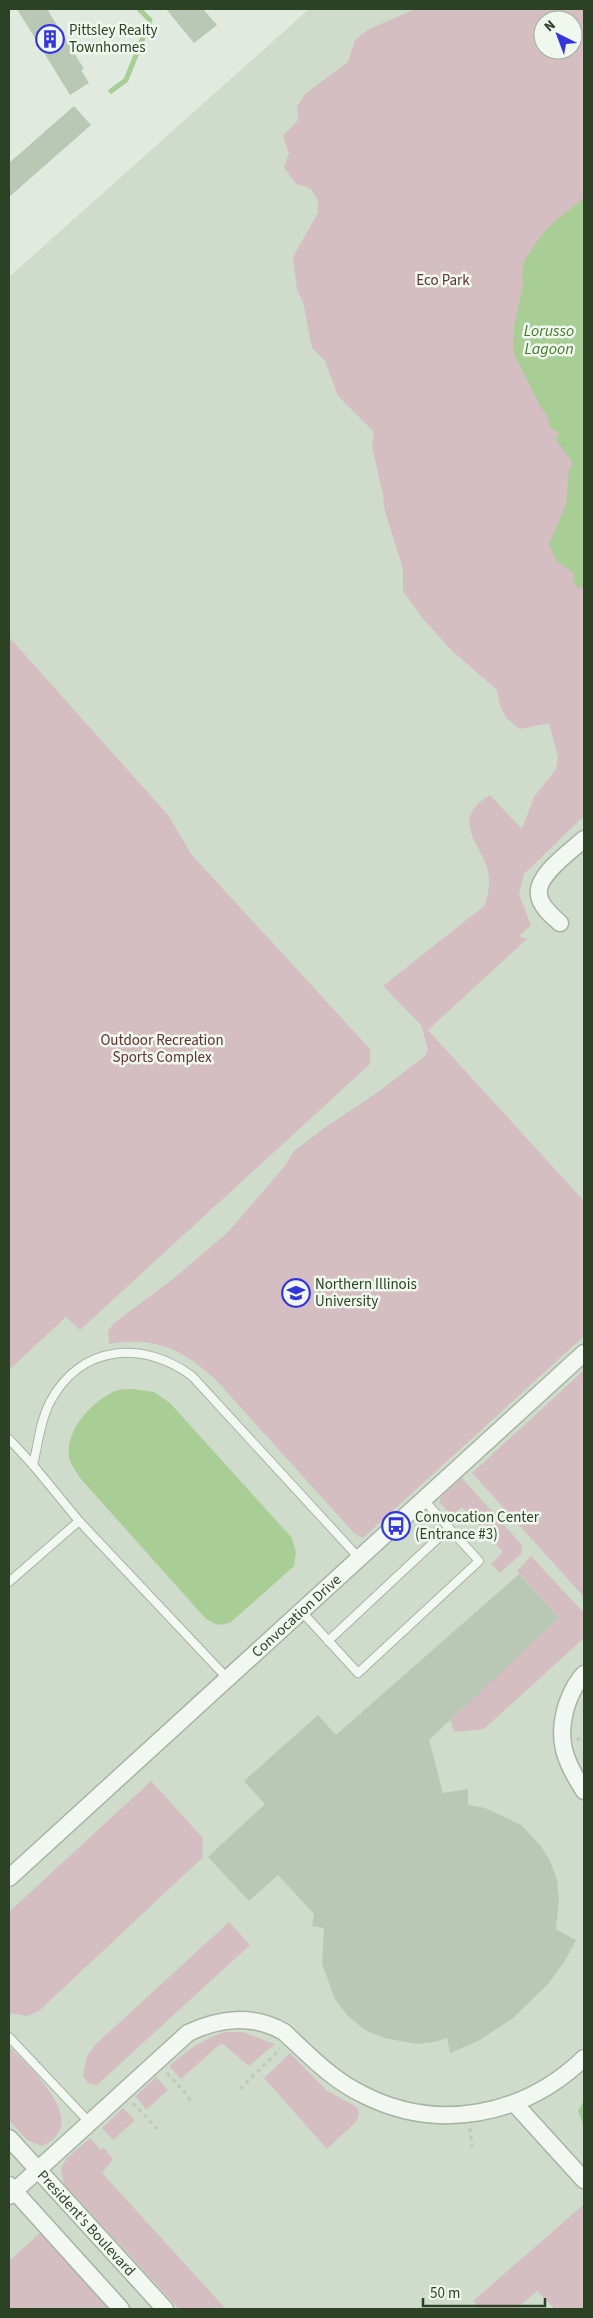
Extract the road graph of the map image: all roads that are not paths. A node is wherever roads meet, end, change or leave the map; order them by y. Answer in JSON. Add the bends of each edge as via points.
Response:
{"nodes":[{"id":1,"x":584,"y":839,"type":"edge"},
{"id":2,"x":560,"y":923,"type":"dead end"},
{"id":3,"x":584,"y":1354,"type":"edge"},
{"id":4,"x":9,"y":1439,"type":"edge"},
{"id":5,"x":33,"y":1465,"type":"junction"},
{"id":6,"x":424,"y":1500,"type":"junction"},
{"id":7,"x":79,"y":1522,"type":"junction"},
{"id":8,"x":449,"y":1528,"type":"junction"},
{"id":9,"x":360,"y":1559,"type":"junction"},
{"id":10,"x":9,"y":1582,"type":"edge"},
{"id":11,"x":302,"y":1612,"type":"junction"},
{"id":12,"x":328,"y":1640,"type":"junction"},
{"id":13,"x":584,"y":1674,"type":"edge"},
{"id":14,"x":228,"y":1679,"type":"junction"},
{"id":15,"x":584,"y":1790,"type":"edge"},
{"id":16,"x":9,"y":1878,"type":"edge"},
{"id":17,"x":9,"y":2036,"type":"edge"},
{"id":18,"x":584,"y":2058,"type":"edge"},
{"id":19,"x":515,"y":2104,"type":"junction"},
{"id":20,"x":89,"y":2122,"type":"junction"},
{"id":21,"x":9,"y":2138,"type":"edge"},
{"id":22,"x":37,"y":2170,"type":"junction"},
{"id":23,"x":584,"y":2180,"type":"edge"},
{"id":24,"x":11,"y":2191,"type":"edge"},
{"id":25,"x":121,"y":2309,"type":"edge"},
{"id":26,"x":165,"y":2309,"type":"edge"}],
"edges":[{"from":1,"to":2,"type":"street","via":[[547,872],[539,885],[538,896]]},
{"from":3,"to":6,"type":"street","name":"Convocation Drive"},
{"from":4,"to":5,"type":"lane"},
{"from":5,"to":7,"type":"lane"},
{"from":5,"to":9,"type":"lane","via":[[50,1403],[77,1370],[121,1352],[156,1356],[192,1376]]},
{"from":6,"to":8,"type":"lane"},
{"from":6,"to":9,"type":"street","name":"Convocation Drive"},
{"from":7,"to":10,"type":"lane"},
{"from":7,"to":14,"type":"lane"},
{"from":8,"to":12,"type":"lane"},
{"from":8,"to":12,"type":"lane","via":[[479,1561],[358,1673]]},
{"from":9,"to":11,"type":"street","name":"Convocation Drive"},
{"from":11,"to":12,"type":"lane"},
{"from":11,"to":14,"type":"street","name":"Convocation Drive"},
{"from":13,"to":15,"type":"street","via":[[571,1694],[560,1732],[564,1751]]},
{"from":14,"to":16,"type":"street","name":"Convocation Drive"},
{"from":17,"to":20,"type":"lane"},
{"from":18,"to":19,"type":"street","via":[[561,2078]]},
{"from":19,"to":20,"type":"street","via":[[468,2115],[438,2116],[382,2104],[326,2072],[284,2032],[238,2019],[204,2025],[188,2034]]},
{"from":19,"to":23,"type":"street"},
{"from":20,"to":22,"type":"street"},
{"from":21,"to":22,"type":"street","name":"President's Boulevard"},
{"from":22,"to":24,"type":"street"},
{"from":22,"to":26,"type":"street","name":"President's Boulevard"},
{"from":24,"to":25,"type":"street"}]}
